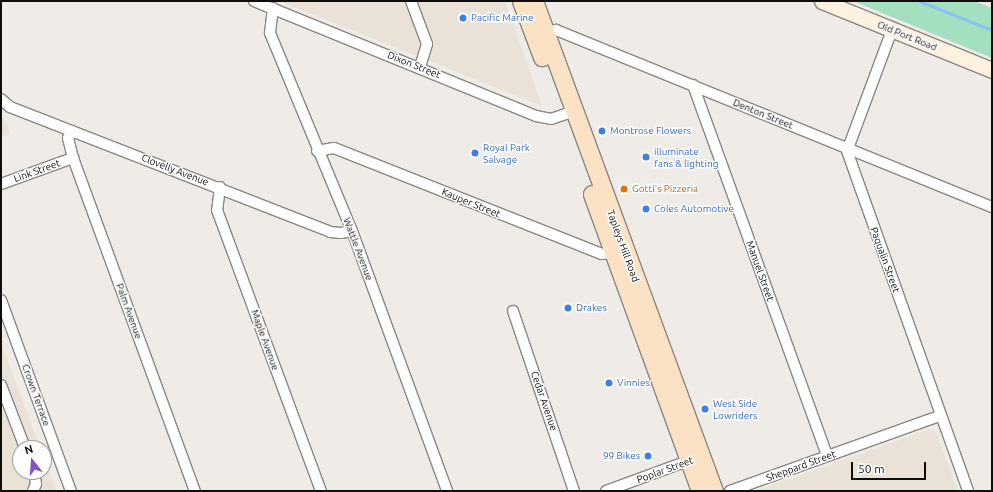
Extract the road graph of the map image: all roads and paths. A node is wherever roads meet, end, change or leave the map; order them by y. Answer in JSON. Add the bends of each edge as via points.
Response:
{"nodes":[{"id":1,"x":254,"y":1,"type":"edge"},
{"id":2,"x":411,"y":1,"type":"edge"},
{"id":3,"x":521,"y":1,"type":"edge"},
{"id":4,"x":534,"y":1,"type":"edge"},
{"id":5,"x":822,"y":1,"type":"edge"},
{"id":6,"x":273,"y":8,"type":"junction"},
{"id":7,"x":892,"y":30,"type":"junction"},
{"id":8,"x":540,"y":35,"type":"junction"},
{"id":9,"x":420,"y":67,"type":"junction"},
{"id":10,"x":992,"y":70,"type":"edge"},
{"id":11,"x":693,"y":85,"type":"junction"},
{"id":12,"x":1,"y":99,"type":"edge"},
{"id":13,"x":568,"y":113,"type":"junction"},
{"id":14,"x":72,"y":131,"type":"junction"},
{"id":15,"x":846,"y":148,"type":"junction"},
{"id":16,"x":317,"y":151,"type":"junction"},
{"id":17,"x":73,"y":158,"type":"junction"},
{"id":18,"x":1,"y":184,"type":"edge"},
{"id":19,"x":220,"y":187,"type":"junction"},
{"id":20,"x":992,"y":207,"type":"edge"},
{"id":21,"x":352,"y":231,"type":"junction"},
{"id":22,"x":619,"y":251,"type":"junction"},
{"id":23,"x":1,"y":300,"type":"edge"},
{"id":24,"x":513,"y":311,"type":"dead end"},
{"id":25,"x":1,"y":385,"type":"edge"},
{"id":26,"x":940,"y":416,"type":"junction"},
{"id":27,"x":21,"y":440,"type":"edge"},
{"id":28,"x":827,"y":456,"type":"junction"},
{"id":29,"x":695,"y":458,"type":"junction"},
{"id":30,"x":35,"y":480,"type":"edge"},
{"id":31,"x":33,"y":491,"type":"edge"},
{"id":32,"x":71,"y":491,"type":"edge"},
{"id":33,"x":196,"y":491,"type":"edge"},
{"id":34,"x":321,"y":491,"type":"edge"},
{"id":35,"x":447,"y":491,"type":"edge"},
{"id":36,"x":574,"y":491,"type":"edge"},
{"id":37,"x":606,"y":491,"type":"edge"},
{"id":38,"x":700,"y":491,"type":"edge"},
{"id":39,"x":714,"y":491,"type":"edge"},
{"id":40,"x":730,"y":491,"type":"edge"},
{"id":41,"x":968,"y":491,"type":"edge"}],
"edges":[{"from":1,"to":6,"type":"street","name":"Dixon Street"},
{"from":2,"to":9,"type":"street","via":[[427,44]]},
{"from":3,"to":8,"type":"main road","name":"Tapleys Hill Road"},
{"from":4,"to":8,"type":"main road","name":"Tapleys Hill Road"},
{"from":5,"to":7,"type":"main road","name":"Old Port Road"},
{"from":6,"to":9,"type":"street","name":"Dixon Street"},
{"from":6,"to":16,"type":"street","name":"Wattle Avenue","via":[[270,33]]},
{"from":7,"to":10,"type":"main road","name":"Old Port Road"},
{"from":7,"to":15,"type":"street"},
{"from":8,"to":11,"type":"street","name":"Denton Street","via":[[556,30]]},
{"from":8,"to":13,"type":"main road","name":"Tapleys Hill Road"},
{"from":9,"to":13,"type":"street","name":"Dixon Street","via":[[536,116],[551,119]]},
{"from":11,"to":15,"type":"street","name":"Denton Street"},
{"from":11,"to":28,"type":"street","name":"Manuel Street"},
{"from":12,"to":14,"type":"street","name":"Clovelly Avenue","via":[[10,107]]},
{"from":13,"to":22,"type":"main road","name":"Tapleys Hill Road"},
{"from":14,"to":17,"type":"street","name":"Palm Avenue","via":[[68,135]]},
{"from":14,"to":19,"type":"street","name":"Clovelly Avenue"},
{"from":15,"to":20,"type":"street","name":"Denton Street"},
{"from":15,"to":26,"type":"street","name":"Paqualin Street"},
{"from":16,"to":21,"type":"street","name":"Wattle Avenue"},
{"from":16,"to":22,"type":"street","name":"Kauper Street","via":[[334,148],[602,254]]},
{"from":17,"to":18,"type":"street","name":"Link Street"},
{"from":17,"to":33,"type":"street","name":"Palm Avenue"},
{"from":19,"to":21,"type":"street","name":"Clovelly Avenue","via":[[330,232]]},
{"from":19,"to":34,"type":"street","name":"Maple Avenue","via":[[217,210]]},
{"from":21,"to":35,"type":"street","name":"Wattle Avenue"},
{"from":22,"to":29,"type":"main road","name":"Tapleys Hill Road"},
{"from":23,"to":32,"type":"street","name":"Crown Terrace"},
{"from":24,"to":36,"type":"street","name":"Cedar Avenue"},
{"from":25,"to":27,"type":"street"},
{"from":26,"to":28,"type":"street","name":"Sheppard Street"},
{"from":26,"to":41,"type":"street","name":"Paqualin Street"},
{"from":28,"to":40,"type":"street","name":"Sheppard Street"},
{"from":29,"to":37,"type":"street","name":"Poplar Street"},
{"from":29,"to":38,"type":"main road","name":"Tapleys Hill Road"},
{"from":29,"to":39,"type":"main road","name":"Tapleys Hill Road"},
{"from":30,"to":31,"type":"street"}]}
